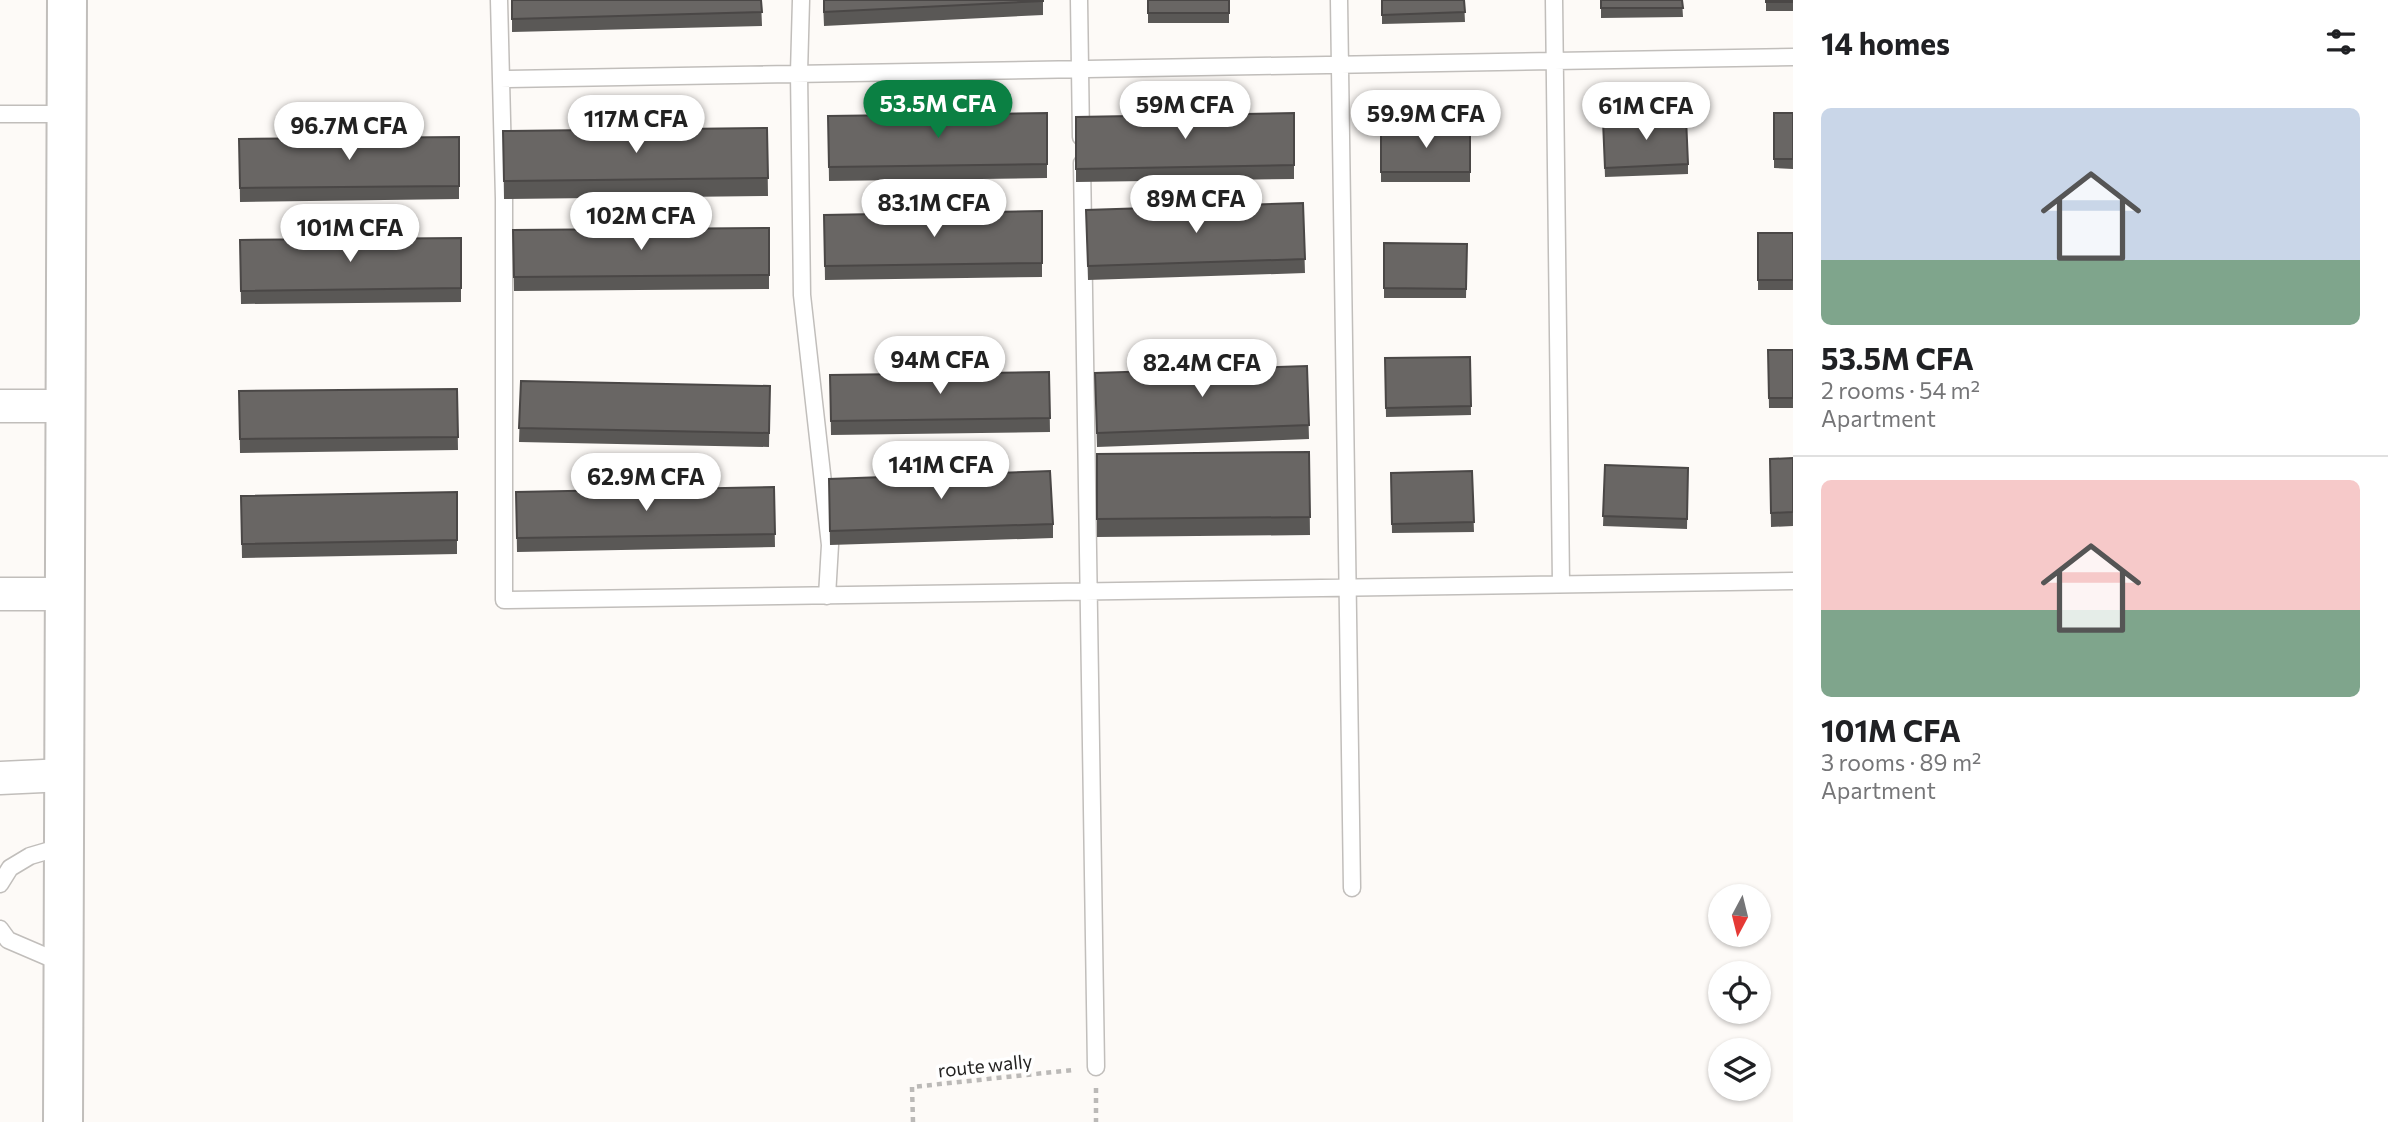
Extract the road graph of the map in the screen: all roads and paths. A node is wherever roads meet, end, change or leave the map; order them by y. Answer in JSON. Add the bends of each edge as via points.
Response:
{"nodes":[{"id":1,"x":67,"y":0,"type":"edge"},
{"id":2,"x":499,"y":0,"type":"edge"},
{"id":3,"x":801,"y":0,"type":"edge"},
{"id":4,"x":1079,"y":0,"type":"edge"},
{"id":5,"x":1339,"y":0,"type":"edge"},
{"id":6,"x":1554,"y":0,"type":"edge"},
{"id":7,"x":1793,"y":57,"type":"edge"},
{"id":8,"x":1554,"y":61,"type":"junction"},
{"id":9,"x":1340,"y":65,"type":"junction"},
{"id":10,"x":1080,"y":69,"type":"junction"},
{"id":11,"x":799,"y":73,"type":"junction"},
{"id":12,"x":501,"y":79,"type":"junction"},
{"id":13,"x":0,"y":114,"type":"edge"},
{"id":14,"x":67,"y":114,"type":"junction"},
{"id":15,"x":0,"y":405,"type":"edge"},
{"id":16,"x":66,"y":406,"type":"junction"},
{"id":17,"x":1793,"y":581,"type":"edge"},
{"id":18,"x":1561,"y":584,"type":"junction"},
{"id":19,"x":1348,"y":588,"type":"junction"},
{"id":20,"x":1088,"y":592,"type":"junction"},
{"id":21,"x":0,"y":594,"type":"edge"},
{"id":22,"x":65,"y":594,"type":"junction"},
{"id":23,"x":827,"y":596,"type":"junction"},
{"id":24,"x":65,"y":775,"type":"junction"},
{"id":25,"x":0,"y":778,"type":"edge"},
{"id":26,"x":64,"y":846,"type":"junction"},
{"id":27,"x":0,"y":884,"type":"edge"},
{"id":28,"x":1352,"y":888,"type":"dead end"},
{"id":29,"x":0,"y":929,"type":"edge"},
{"id":30,"x":64,"y":964,"type":"junction"},
{"id":31,"x":1096,"y":1067,"type":"junction"},
{"id":32,"x":63,"y":1122,"type":"edge"},
{"id":33,"x":913,"y":1122,"type":"edge"},
{"id":34,"x":1096,"y":1122,"type":"edge"}],
"edges":[{"from":1,"to":14,"type":"street"},
{"from":2,"to":12,"type":"lane"},
{"from":3,"to":11,"type":"lane"},
{"from":4,"to":10,"type":"lane"},
{"from":5,"to":9,"type":"lane"},
{"from":6,"to":8,"type":"lane"},
{"from":7,"to":8,"type":"lane"},
{"from":8,"to":9,"type":"lane"},
{"from":8,"to":18,"type":"lane"},
{"from":9,"to":10,"type":"lane"},
{"from":9,"to":19,"type":"lane"},
{"from":10,"to":11,"type":"lane"},
{"from":10,"to":20,"type":"lane"},
{"from":11,"to":12,"type":"lane"},
{"from":11,"to":23,"type":"lane","via":[[802,295],[831,545]]},
{"from":12,"to":23,"type":"lane","via":[[504,600]]},
{"from":13,"to":14,"type":"lane"},
{"from":14,"to":16,"type":"street"},
{"from":15,"to":16,"type":"street"},
{"from":16,"to":22,"type":"street"},
{"from":17,"to":18,"type":"lane"},
{"from":18,"to":19,"type":"lane"},
{"from":19,"to":20,"type":"lane"},
{"from":19,"to":28,"type":"lane"},
{"from":20,"to":23,"type":"lane"},
{"from":20,"to":31,"type":"lane"},
{"from":21,"to":22,"type":"street"},
{"from":22,"to":24,"type":"street"},
{"from":24,"to":25,"type":"street"},
{"from":24,"to":26,"type":"street"},
{"from":26,"to":27,"type":"lane","via":[[30,856],[10,868]]},
{"from":26,"to":30,"type":"street"},
{"from":29,"to":30,"type":"lane","via":[[8,940]]},
{"from":30,"to":32,"type":"street"},
{"from":31,"to":33,"type":"path","name":"route wally","via":[[912,1087]]},
{"from":31,"to":34,"type":"path"}]}
